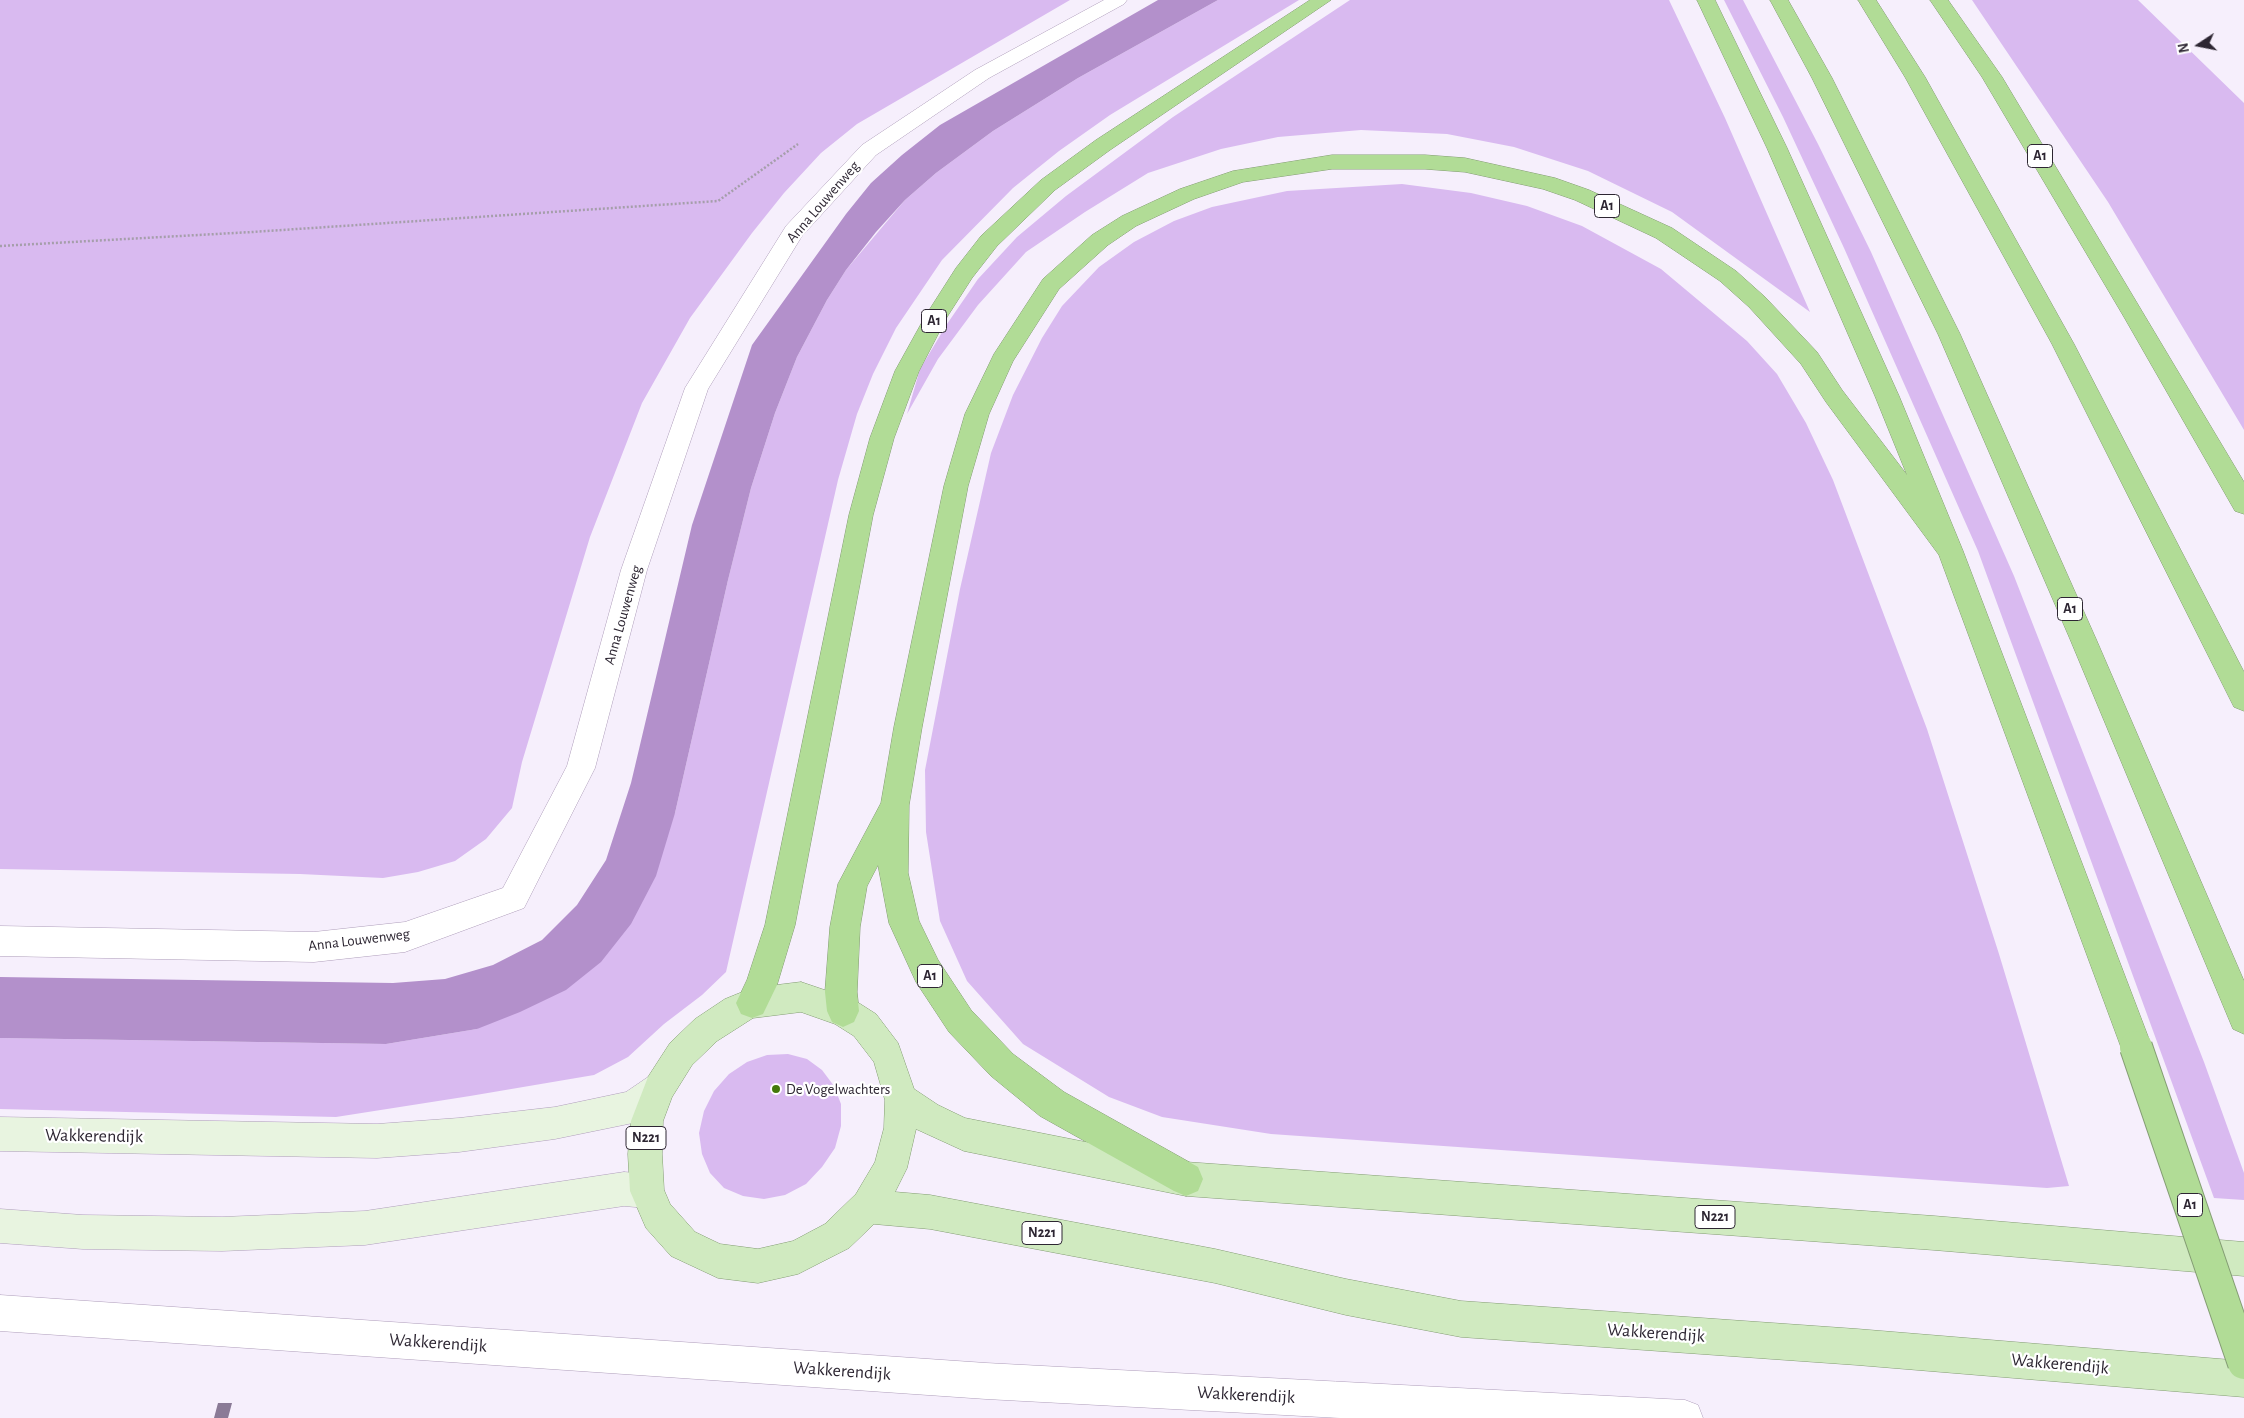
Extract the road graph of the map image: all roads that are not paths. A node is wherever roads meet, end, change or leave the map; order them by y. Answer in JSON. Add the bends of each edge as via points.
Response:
{"nodes":[{"id":1,"x":1118,"y":0,"type":"edge"},
{"id":2,"x":1322,"y":0,"type":"edge"},
{"id":3,"x":1706,"y":0,"type":"edge"},
{"id":4,"x":1779,"y":0,"type":"edge"},
{"id":5,"x":1867,"y":0,"type":"edge"},
{"id":6,"x":1939,"y":0,"type":"edge"},
{"id":7,"x":2244,"y":504,"type":"edge"},
{"id":8,"x":1950,"y":550,"type":"junction"},
{"id":9,"x":2244,"y":699,"type":"edge"},
{"id":10,"x":896,"y":805,"type":"junction"},
{"id":11,"x":0,"y":941,"type":"edge"},
{"id":12,"x":752,"y":1003,"type":"junction"},
{"id":13,"x":843,"y":1011,"type":"junction"},
{"id":14,"x":2244,"y":1018,"type":"edge"},
{"id":15,"x":659,"y":1088,"type":"junction"},
{"id":16,"x":901,"y":1100,"type":"junction"},
{"id":17,"x":0,"y":1134,"type":"edge"},
{"id":18,"x":1186,"y":1178,"type":"junction"},
{"id":19,"x":647,"y":1191,"type":"junction"},
{"id":20,"x":868,"y":1206,"type":"junction"},
{"id":21,"x":0,"y":1226,"type":"edge"},
{"id":22,"x":2244,"y":1259,"type":"edge"},
{"id":23,"x":0,"y":1313,"type":"edge"},
{"id":24,"x":2244,"y":1363,"type":"edge"},
{"id":25,"x":2244,"y":1379,"type":"edge"},
{"id":26,"x":1685,"y":1418,"type":"edge"}],
"edges":[{"from":1,"to":11,"type":"street","name":"Anna Louwenweg","via":[[982,74],[869,150],[794,231],[697,388],[634,570],[581,768],[513,898],[405,938],[314,946]]},
{"from":2,"to":12,"type":"highway","number":"A1","via":[[1048,185],[989,241],[937,315],[907,371],[882,438],[861,515],[780,925]]},
{"from":3,"to":8,"type":"highway","number":"A1","via":[[1841,290]]},
{"from":4,"to":14,"type":"highway","number":"A1","via":[[1822,78],[1949,334]]},
{"from":5,"to":9,"type":"highway","via":[[1915,77],[2063,344]]},
{"from":6,"to":7,"type":"highway","number":"A1","via":[[1992,77]]},
{"from":8,"to":10,"type":"highway","number":"A1","via":[[1809,358],[1787,333],[1728,276],[1664,233],[1548,182],[1465,165],[1332,162],[1240,176],[1160,205],[1100,240],[1051,284],[1002,360],[977,414],[956,486],[931,601]]},
{"from":8,"to":24,"type":"highway","number":"A1","bridge":true,"via":[[2136,1047]]},
{"from":10,"to":13,"type":"highway","number":"A1","via":[[853,884],[845,927]]},
{"from":10,"to":18,"type":"highway","number":"A1","via":[[893,873],[904,923],[927,971],[960,1021],[1002,1066],[1052,1104]]},
{"from":12,"to":13,"type":"main road","number":"N221","via":[[801,997]]},
{"from":12,"to":15,"type":"main road","number":"N221","via":[[706,1030],[681,1054]]},
{"from":13,"to":16,"type":"main road","number":"N221","via":[[865,1025],[887,1054]]},
{"from":15,"to":17,"type":"main road","name":"Wakkerendijk","number":"N221","via":[[633,1106],[555,1123],[377,1141]]},
{"from":15,"to":19,"type":"main road","number":"N221","via":[[647,1121]]},
{"from":16,"to":18,"type":"main road","number":"N221","via":[[926,1117],[964,1134]]},
{"from":16,"to":20,"type":"main road","number":"N221","via":[[900,1128],[890,1168]]},
{"from":18,"to":22,"type":"main road","number":"N221"},
{"from":19,"to":20,"type":"main road","number":"N221","via":[[658,1216],[683,1244],[718,1262],[758,1266],[798,1257],[837,1236]]},
{"from":19,"to":21,"type":"main road","via":[[624,1188],[366,1228],[222,1234],[83,1232]]},
{"from":20,"to":25,"type":"main road","name":"Wakkerendijk","number":"N221","via":[[930,1212],[1215,1266],[1346,1297],[1461,1319]]},
{"from":23,"to":26,"type":"street","name":"Wakkerendijk","via":[[986,1381]]}]}
